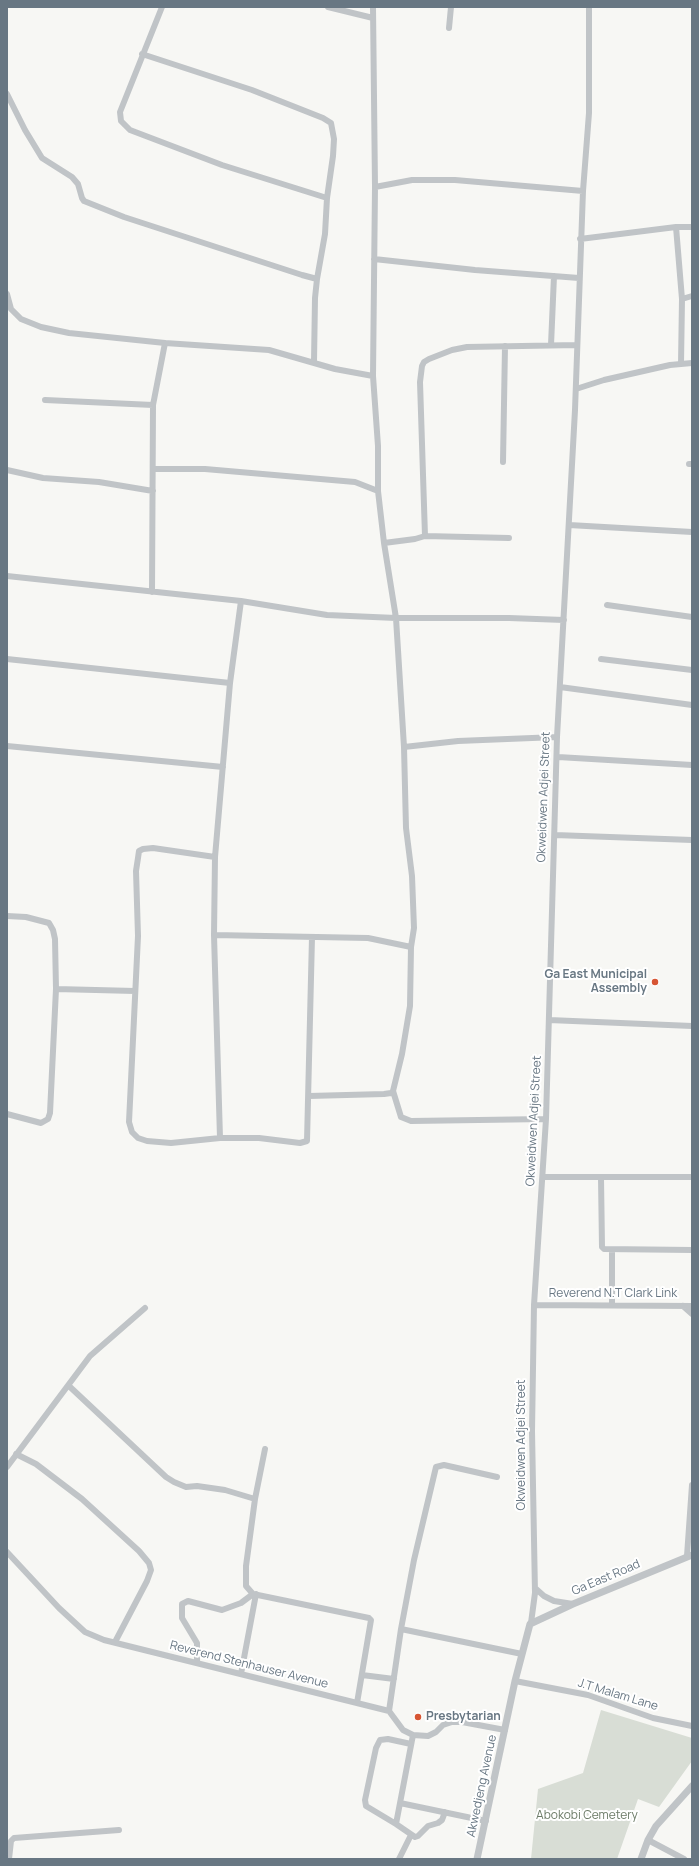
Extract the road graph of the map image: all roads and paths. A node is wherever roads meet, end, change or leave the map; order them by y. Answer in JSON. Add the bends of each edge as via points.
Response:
{"nodes":[{"id":1,"x":162,"y":7,"type":"edge"},
{"id":2,"x":328,"y":7,"type":"edge"},
{"id":3,"x":373,"y":7,"type":"edge"},
{"id":4,"x":451,"y":7,"type":"edge"},
{"id":5,"x":589,"y":7,"type":"edge"},
{"id":6,"x":373,"y":18,"type":"junction"},
{"id":7,"x":449,"y":28,"type":"dead end"},
{"id":8,"x":142,"y":54,"type":"junction"},
{"id":9,"x":7,"y":94,"type":"edge"},
{"id":10,"x":375,"y":188,"type":"junction"},
{"id":11,"x":583,"y":191,"type":"junction"},
{"id":12,"x":327,"y":198,"type":"junction"},
{"id":13,"x":676,"y":227,"type":"junction"},
{"id":14,"x":692,"y":227,"type":"edge"},
{"id":15,"x":580,"y":239,"type":"junction"},
{"id":16,"x":374,"y":259,"type":"junction"},
{"id":17,"x":554,"y":276,"type":"junction"},
{"id":18,"x":579,"y":278,"type":"junction"},
{"id":19,"x":317,"y":279,"type":"junction"},
{"id":20,"x":7,"y":294,"type":"edge"},
{"id":21,"x":692,"y":296,"type":"edge"},
{"id":22,"x":682,"y":299,"type":"junction"},
{"id":23,"x":165,"y":343,"type":"junction"},
{"id":24,"x":552,"y":345,"type":"junction"},
{"id":25,"x":577,"y":345,"type":"junction"},
{"id":26,"x":505,"y":346,"type":"junction"},
{"id":27,"x":314,"y":362,"type":"junction"},
{"id":28,"x":692,"y":363,"type":"edge"},
{"id":29,"x":681,"y":364,"type":"junction"},
{"id":30,"x":373,"y":376,"type":"junction"},
{"id":31,"x":576,"y":389,"type":"junction"},
{"id":32,"x":45,"y":400,"type":"dead end"},
{"id":33,"x":153,"y":405,"type":"junction"},
{"id":34,"x":503,"y":462,"type":"dead end"},
{"id":35,"x":153,"y":469,"type":"junction"},
{"id":36,"x":7,"y":470,"type":"edge"},
{"id":37,"x":378,"y":491,"type":"junction"},
{"id":38,"x":153,"y":492,"type":"junction"},
{"id":39,"x":569,"y":525,"type":"junction"},
{"id":40,"x":692,"y":532,"type":"edge"},
{"id":41,"x":425,"y":536,"type":"junction"},
{"id":42,"x":509,"y":538,"type":"dead end"},
{"id":43,"x":384,"y":543,"type":"junction"},
{"id":44,"x":7,"y":576,"type":"edge"},
{"id":45,"x":152,"y":592,"type":"junction"},
{"id":46,"x":241,"y":602,"type":"junction"},
{"id":47,"x":607,"y":605,"type":"dead end"},
{"id":48,"x":692,"y":617,"type":"edge"},
{"id":49,"x":396,"y":618,"type":"junction"},
{"id":50,"x":564,"y":620,"type":"junction"},
{"id":51,"x":601,"y":659,"type":"dead end"},
{"id":52,"x":7,"y":660,"type":"edge"},
{"id":53,"x":692,"y":670,"type":"edge"},
{"id":54,"x":230,"y":683,"type":"junction"},
{"id":55,"x":560,"y":687,"type":"junction"},
{"id":56,"x":692,"y":705,"type":"edge"},
{"id":57,"x":557,"y":737,"type":"junction"},
{"id":58,"x":7,"y":746,"type":"edge"},
{"id":59,"x":404,"y":747,"type":"junction"},
{"id":60,"x":558,"y":757,"type":"junction"},
{"id":61,"x":692,"y":765,"type":"edge"},
{"id":62,"x":223,"y":767,"type":"junction"},
{"id":63,"x":554,"y":835,"type":"junction"},
{"id":64,"x":692,"y":840,"type":"edge"},
{"id":65,"x":215,"y":857,"type":"junction"},
{"id":66,"x":7,"y":916,"type":"edge"},
{"id":67,"x":214,"y":935,"type":"junction"},
{"id":68,"x":312,"y":937,"type":"junction"},
{"id":69,"x":411,"y":948,"type":"junction"},
{"id":70,"x":56,"y":989,"type":"junction"},
{"id":71,"x":135,"y":992,"type":"junction"},
{"id":72,"x":549,"y":1020,"type":"junction"},
{"id":73,"x":692,"y":1026,"type":"edge"},
{"id":74,"x":393,"y":1091,"type":"junction"},
{"id":75,"x":309,"y":1096,"type":"junction"},
{"id":76,"x":7,"y":1114,"type":"edge"},
{"id":77,"x":546,"y":1119,"type":"junction"},
{"id":78,"x":220,"y":1138,"type":"junction"},
{"id":79,"x":542,"y":1177,"type":"junction"},
{"id":80,"x":692,"y":1177,"type":"edge"},
{"id":81,"x":601,"y":1178,"type":"junction"},
{"id":82,"x":612,"y":1250,"type":"junction"},
{"id":83,"x":692,"y":1250,"type":"edge"},
{"id":84,"x":534,"y":1305,"type":"junction"},
{"id":85,"x":612,"y":1305,"type":"junction"},
{"id":86,"x":683,"y":1306,"type":"junction"},
{"id":87,"x":692,"y":1306,"type":"edge"},
{"id":88,"x":145,"y":1308,"type":"dead end"},
{"id":89,"x":692,"y":1314,"type":"edge"},
{"id":90,"x":69,"y":1386,"type":"junction"},
{"id":91,"x":264,"y":1449,"type":"dead end"},
{"id":92,"x":16,"y":1454,"type":"junction"},
{"id":93,"x":7,"y":1467,"type":"edge"},
{"id":94,"x":497,"y":1477,"type":"dead end"},
{"id":95,"x":692,"y":1485,"type":"edge"},
{"id":96,"x":255,"y":1499,"type":"junction"},
{"id":97,"x":7,"y":1552,"type":"edge"},
{"id":98,"x":690,"y":1555,"type":"edge"},
{"id":99,"x":535,"y":1588,"type":"junction"},
{"id":100,"x":255,"y":1594,"type":"junction"},
{"id":101,"x":573,"y":1604,"type":"junction"},
{"id":102,"x":531,"y":1623,"type":"junction"},
{"id":103,"x":401,"y":1629,"type":"junction"},
{"id":104,"x":115,"y":1642,"type":"junction"},
{"id":105,"x":522,"y":1654,"type":"junction"},
{"id":106,"x":197,"y":1663,"type":"junction"},
{"id":107,"x":241,"y":1674,"type":"junction"},
{"id":108,"x":362,"y":1675,"type":"junction"},
{"id":109,"x":394,"y":1679,"type":"junction"},
{"id":110,"x":515,"y":1681,"type":"junction"},
{"id":111,"x":357,"y":1703,"type":"junction"},
{"id":112,"x":389,"y":1711,"type":"junction"},
{"id":113,"x":692,"y":1726,"type":"edge"},
{"id":114,"x":505,"y":1730,"type":"junction"},
{"id":115,"x":413,"y":1735,"type":"junction"},
{"id":116,"x":412,"y":1744,"type":"junction"},
{"id":117,"x":692,"y":1786,"type":"edge"},
{"id":118,"x":400,"y":1803,"type":"junction"},
{"id":119,"x":445,"y":1812,"type":"junction"},
{"id":120,"x":486,"y":1821,"type":"junction"},
{"id":121,"x":396,"y":1824,"type":"junction"},
{"id":122,"x":119,"y":1830,"type":"dead end"},
{"id":123,"x":410,"y":1835,"type":"junction"},
{"id":124,"x":648,"y":1840,"type":"junction"},
{"id":125,"x":9,"y":1859,"type":"edge"},
{"id":126,"x":399,"y":1859,"type":"edge"},
{"id":127,"x":477,"y":1859,"type":"edge"},
{"id":128,"x":641,"y":1859,"type":"edge"},
{"id":129,"x":684,"y":1859,"type":"edge"}],
"edges":[{"from":1,"to":8,"type":"street"},
{"from":2,"to":6,"type":"street"},
{"from":3,"to":6,"type":"street"},
{"from":4,"to":7,"type":"street"},
{"from":5,"to":11,"type":"street","name":"Okweidwen Adjei Street","via":[[589,113]]},
{"from":6,"to":10,"type":"street"},
{"from":8,"to":12,"type":"street","via":[[252,90],[331,123],[334,139]]},
{"from":8,"to":12,"type":"street","via":[[120,112],[121,121],[130,130],[222,165]]},
{"from":9,"to":19,"type":"street","via":[[42,158],[72,177],[78,184],[84,201],[124,217]]},
{"from":10,"to":11,"type":"street","via":[[412,180],[455,180]]},
{"from":10,"to":16,"type":"street"},
{"from":11,"to":15,"type":"street","name":"Okweidwen Adjei Street"},
{"from":12,"to":19,"type":"street","via":[[325,234]]},
{"from":13,"to":14,"type":"street"},
{"from":13,"to":15,"type":"street"},
{"from":13,"to":22,"type":"street"},
{"from":15,"to":18,"type":"street","name":"Okweidwen Adjei Street"},
{"from":16,"to":17,"type":"street"},
{"from":16,"to":30,"type":"street"},
{"from":17,"to":18,"type":"street"},
{"from":17,"to":24,"type":"street"},
{"from":18,"to":25,"type":"street","name":"Okweidwen Adjei Street"},
{"from":19,"to":27,"type":"street"},
{"from":20,"to":23,"type":"street","via":[[11,309],[21,319],[41,327],[69,333]]},
{"from":21,"to":22,"type":"street"},
{"from":22,"to":29,"type":"street"},
{"from":23,"to":27,"type":"street","via":[[269,350]]},
{"from":23,"to":33,"type":"street"},
{"from":24,"to":25,"type":"street"},
{"from":24,"to":26,"type":"street"},
{"from":25,"to":31,"type":"street","name":"Okweidwen Adjei Street"},
{"from":26,"to":34,"type":"street"},
{"from":26,"to":41,"type":"street","via":[[452,350],[429,359],[422,366],[420,382]]},
{"from":27,"to":30,"type":"street"},
{"from":28,"to":29,"type":"street"},
{"from":29,"to":31,"type":"street","via":[[604,380]]},
{"from":30,"to":37,"type":"street"},
{"from":31,"to":39,"type":"street","name":"Okweidwen Adjei Street"},
{"from":32,"to":33,"type":"street"},
{"from":33,"to":35,"type":"street"},
{"from":35,"to":37,"type":"street","via":[[205,469],[355,482]]},
{"from":35,"to":38,"type":"street"},
{"from":36,"to":38,"type":"street","via":[[43,478],[99,482]]},
{"from":37,"to":43,"type":"street"},
{"from":38,"to":45,"type":"street"},
{"from":39,"to":40,"type":"street"},
{"from":39,"to":50,"type":"street","name":"Okweidwen Adjei Street"},
{"from":41,"to":42,"type":"street"},
{"from":41,"to":43,"type":"street"},
{"from":43,"to":49,"type":"street"},
{"from":44,"to":45,"type":"street"},
{"from":45,"to":46,"type":"street"},
{"from":46,"to":49,"type":"street","via":[[327,615]]},
{"from":46,"to":54,"type":"street"},
{"from":47,"to":48,"type":"street"},
{"from":49,"to":50,"type":"street"},
{"from":49,"to":59,"type":"street"},
{"from":50,"to":55,"type":"street","name":"Okweidwen Adjei Street"},
{"from":51,"to":53,"type":"street"},
{"from":52,"to":54,"type":"street"},
{"from":54,"to":62,"type":"street"},
{"from":55,"to":56,"type":"street"},
{"from":55,"to":57,"type":"street","name":"Okweidwen Adjei Street"},
{"from":57,"to":59,"type":"street","via":[[458,741]]},
{"from":57,"to":60,"type":"street","name":"Okweidwen Adjei Street"},
{"from":58,"to":62,"type":"street"},
{"from":59,"to":69,"type":"street","via":[[406,828],[412,876],[414,928]]},
{"from":60,"to":61,"type":"street"},
{"from":60,"to":63,"type":"street","name":"Okweidwen Adjei Street"},
{"from":62,"to":65,"type":"street"},
{"from":63,"to":64,"type":"street"},
{"from":63,"to":72,"type":"street","name":"Okweidwen Adjei Street"},
{"from":65,"to":67,"type":"street"},
{"from":65,"to":71,"type":"street","via":[[166,848],[147,848],[140,851],[136,871],[138,936]]},
{"from":66,"to":70,"type":"street","via":[[26,917],[49,923],[55,939]]},
{"from":67,"to":68,"type":"street"},
{"from":67,"to":78,"type":"street"},
{"from":68,"to":69,"type":"street","via":[[368,938]]},
{"from":68,"to":75,"type":"street"},
{"from":69,"to":74,"type":"street","via":[[410,1006]]},
{"from":70,"to":71,"type":"street"},
{"from":70,"to":76,"type":"street","via":[[48,1119],[41,1123]]},
{"from":71,"to":78,"type":"street","via":[[128,1122],[132,1132],[138,1138],[147,1141],[171,1143]]},
{"from":72,"to":73,"type":"street"},
{"from":72,"to":77,"type":"street","name":"Okweidwen Adjei Street"},
{"from":74,"to":75,"type":"street","via":[[384,1094]]},
{"from":74,"to":77,"type":"street","via":[[401,1117],[411,1121]]},
{"from":75,"to":78,"type":"street","via":[[308,1138],[305,1142]]},
{"from":77,"to":79,"type":"street","name":"Okweidwen Adjei Street"},
{"from":79,"to":81,"type":"street"},
{"from":79,"to":84,"type":"street","name":"Okweidwen Adjei Street"},
{"from":80,"to":81,"type":"street"},
{"from":81,"to":82,"type":"street","via":[[602,1247],[606,1251]]},
{"from":82,"to":83,"type":"street"},
{"from":82,"to":85,"type":"street"},
{"from":84,"to":85,"type":"street","name":"Reverend N.T Clark Link"},
{"from":84,"to":99,"type":"street","name":"Okweidwen Adjei Street","via":[[532,1431]]},
{"from":85,"to":86,"type":"street","name":"Reverend N.T Clark Link"},
{"from":86,"to":87,"type":"street","name":"Reverend N.T Clark Link"},
{"from":86,"to":89,"type":"street"},
{"from":88,"to":90,"type":"street","via":[[94,1352]]},
{"from":90,"to":92,"type":"street"},
{"from":90,"to":96,"type":"street","via":[[174,1482],[186,1487],[225,1490]]},
{"from":91,"to":96,"type":"street"},
{"from":92,"to":93,"type":"street"},
{"from":92,"to":104,"type":"street","via":[[36,1464],[82,1499],[149,1563],[151,1570],[147,1581]]},
{"from":94,"to":103,"type":"street","via":[[444,1465],[436,1467]]},
{"from":95,"to":98,"type":"street"},
{"from":96,"to":100,"type":"street","via":[[245,1576],[246,1586]]},
{"from":97,"to":104,"type":"street","name":"Reverend Stenhauser Avenue","via":[[85,1632]]},
{"from":98,"to":101,"type":"street","name":"Ga East Road"},
{"from":99,"to":101,"type":"street","via":[[544,1596]]},
{"from":99,"to":102,"type":"street","name":"Okweidwen Adjei Street"},
{"from":100,"to":106,"type":"street","via":[[222,1610],[188,1601],[182,1604],[182,1618],[197,1644]]},
{"from":100,"to":107,"type":"street"},
{"from":100,"to":108,"type":"street","via":[[369,1618],[371,1620]]},
{"from":101,"to":102,"type":"street","name":"Ga East Road"},
{"from":102,"to":105,"type":"street","name":"Akwedjeng Avenue"},
{"from":103,"to":105,"type":"street"},
{"from":103,"to":109,"type":"street"},
{"from":104,"to":106,"type":"street","name":"Reverend Stenhauser Avenue"},
{"from":105,"to":110,"type":"street","name":"Akwedjeng Avenue"},
{"from":106,"to":107,"type":"street","name":"Reverend Stenhauser Avenue"},
{"from":107,"to":111,"type":"street","name":"Reverend Stenhauser Avenue"},
{"from":108,"to":109,"type":"street"},
{"from":108,"to":111,"type":"street"},
{"from":109,"to":112,"type":"street"},
{"from":110,"to":113,"type":"street","name":"J.T Malam Lane","via":[[588,1695],[653,1718]]},
{"from":110,"to":114,"type":"street","name":"Akwedjeng Avenue"},
{"from":111,"to":112,"type":"street","name":"Reverend Stenhauser Avenue"},
{"from":112,"to":115,"type":"street","via":[[403,1730]]},
{"from":114,"to":115,"type":"street","via":[[452,1722],[428,1736]]},
{"from":114,"to":120,"type":"street","name":"Akwedjeng Avenue"},
{"from":115,"to":116,"type":"street"},
{"from":116,"to":118,"type":"street"},
{"from":116,"to":121,"type":"street","via":[[380,1740],[365,1800],[366,1806]]},
{"from":117,"to":124,"type":"street","via":[[656,1826]]},
{"from":118,"to":119,"type":"street"},
{"from":118,"to":121,"type":"street"},
{"from":119,"to":120,"type":"street"},
{"from":119,"to":123,"type":"street","via":[[438,1823],[428,1826],[418,1836]]},
{"from":120,"to":127,"type":"street","name":"Akwedjeng Avenue"},
{"from":121,"to":123,"type":"street"},
{"from":122,"to":125,"type":"street","via":[[14,1838],[11,1840]]},
{"from":123,"to":126,"type":"street"},
{"from":124,"to":128,"type":"street"},
{"from":124,"to":129,"type":"street"}]}
